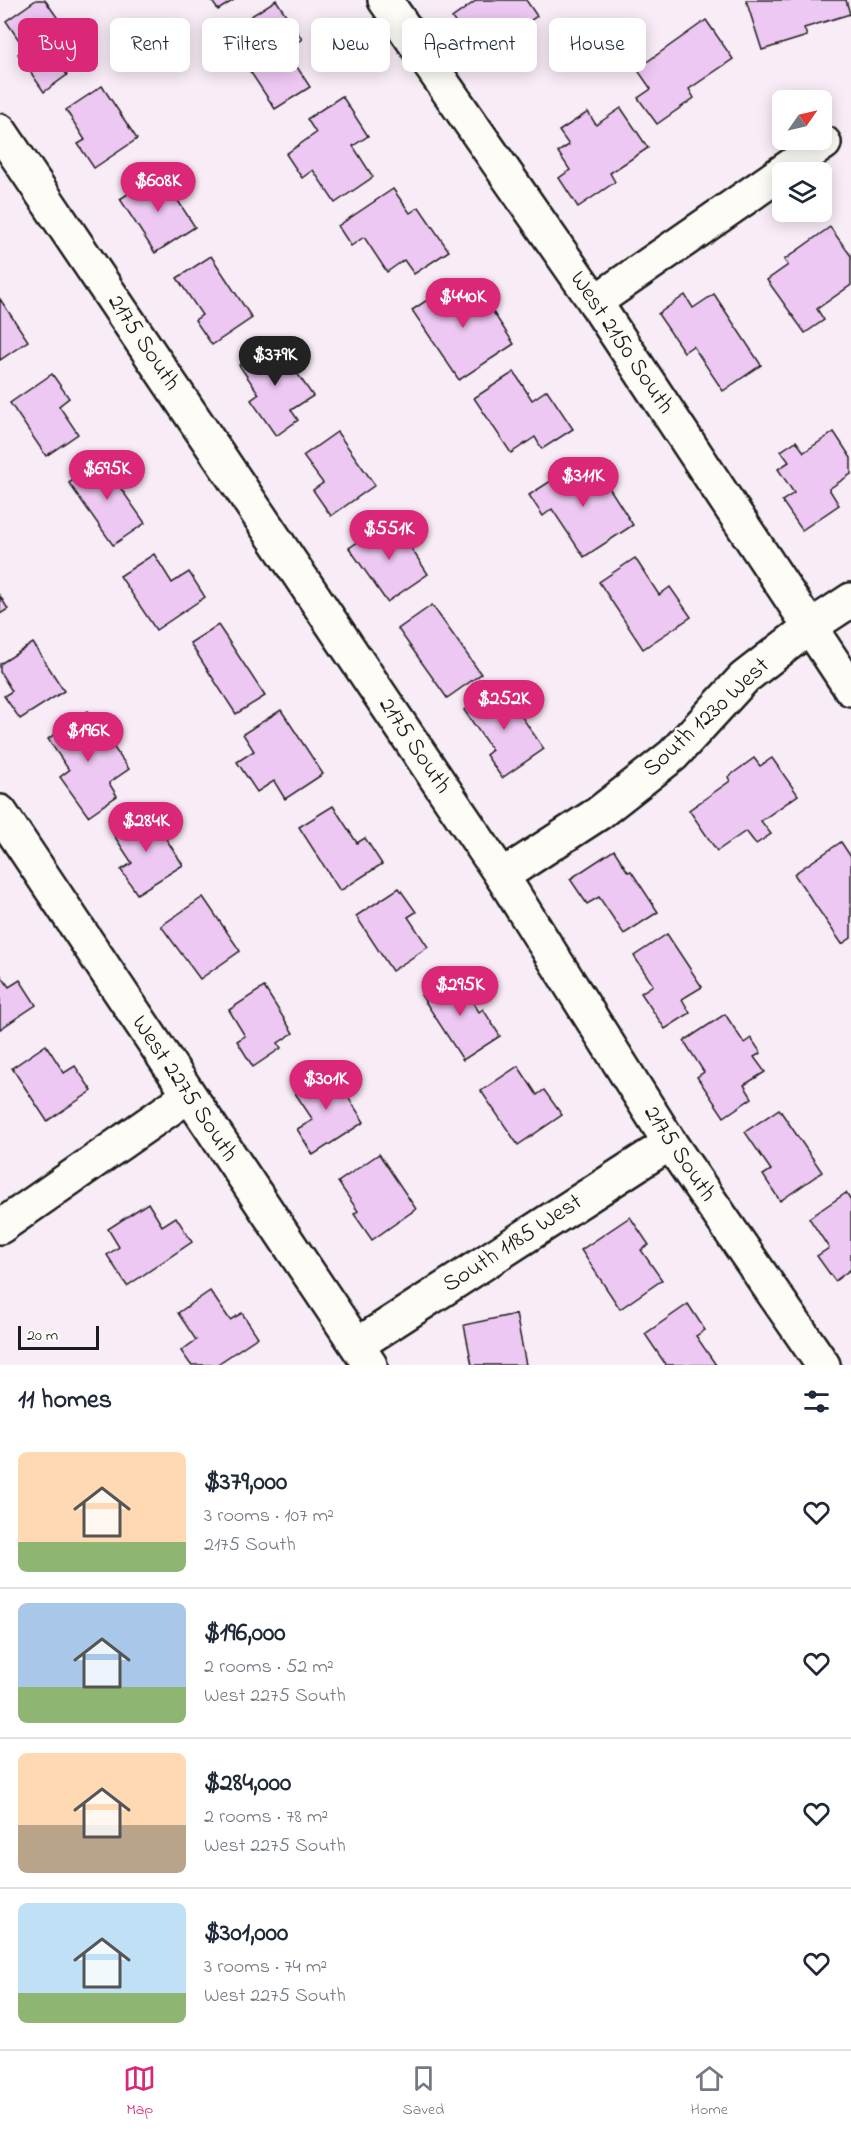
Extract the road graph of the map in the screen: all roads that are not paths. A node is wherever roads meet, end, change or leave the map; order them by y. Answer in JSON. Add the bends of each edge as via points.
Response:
{"nodes":[{"id":1,"x":385,"y":0,"type":"edge"},
{"id":2,"x":0,"y":131,"type":"edge"},
{"id":3,"x":814,"y":150,"type":"edge"},
{"id":4,"x":594,"y":302,"type":"junction"},
{"id":5,"x":851,"y":600,"type":"edge"},
{"id":6,"x":810,"y":627,"type":"junction"},
{"id":7,"x":851,"y":689,"type":"edge"},
{"id":8,"x":0,"y":812,"type":"edge"},
{"id":9,"x":502,"y":876,"type":"junction"},
{"id":10,"x":188,"y":1096,"type":"junction"},
{"id":11,"x":670,"y":1143,"type":"junction"},
{"id":12,"x":0,"y":1227,"type":"edge"},
{"id":13,"x":363,"y":1355,"type":"edge"},
{"id":14,"x":823,"y":1365,"type":"edge"}],
"edges":[{"from":1,"to":4,"type":"street","name":"West 2150 South"},
{"from":2,"to":9,"type":"street","name":"2175 South"},
{"from":3,"to":4,"type":"street"},
{"from":4,"to":6,"type":"street","name":"West 2150 South"},
{"from":5,"to":6,"type":"street","name":"South 1230 West"},
{"from":6,"to":7,"type":"street","name":"West 2150 South"},
{"from":6,"to":9,"type":"street","name":"South 1230 West","via":[[744,678],[674,755],[599,813]]},
{"from":8,"to":10,"type":"street","name":"West 2275 South"},
{"from":9,"to":11,"type":"street","name":"2175 South"},
{"from":10,"to":12,"type":"street"},
{"from":10,"to":13,"type":"street","name":"West 2275 South"},
{"from":11,"to":13,"type":"street","name":"South 1185 West"},
{"from":11,"to":14,"type":"street","name":"2175 South"}]}
